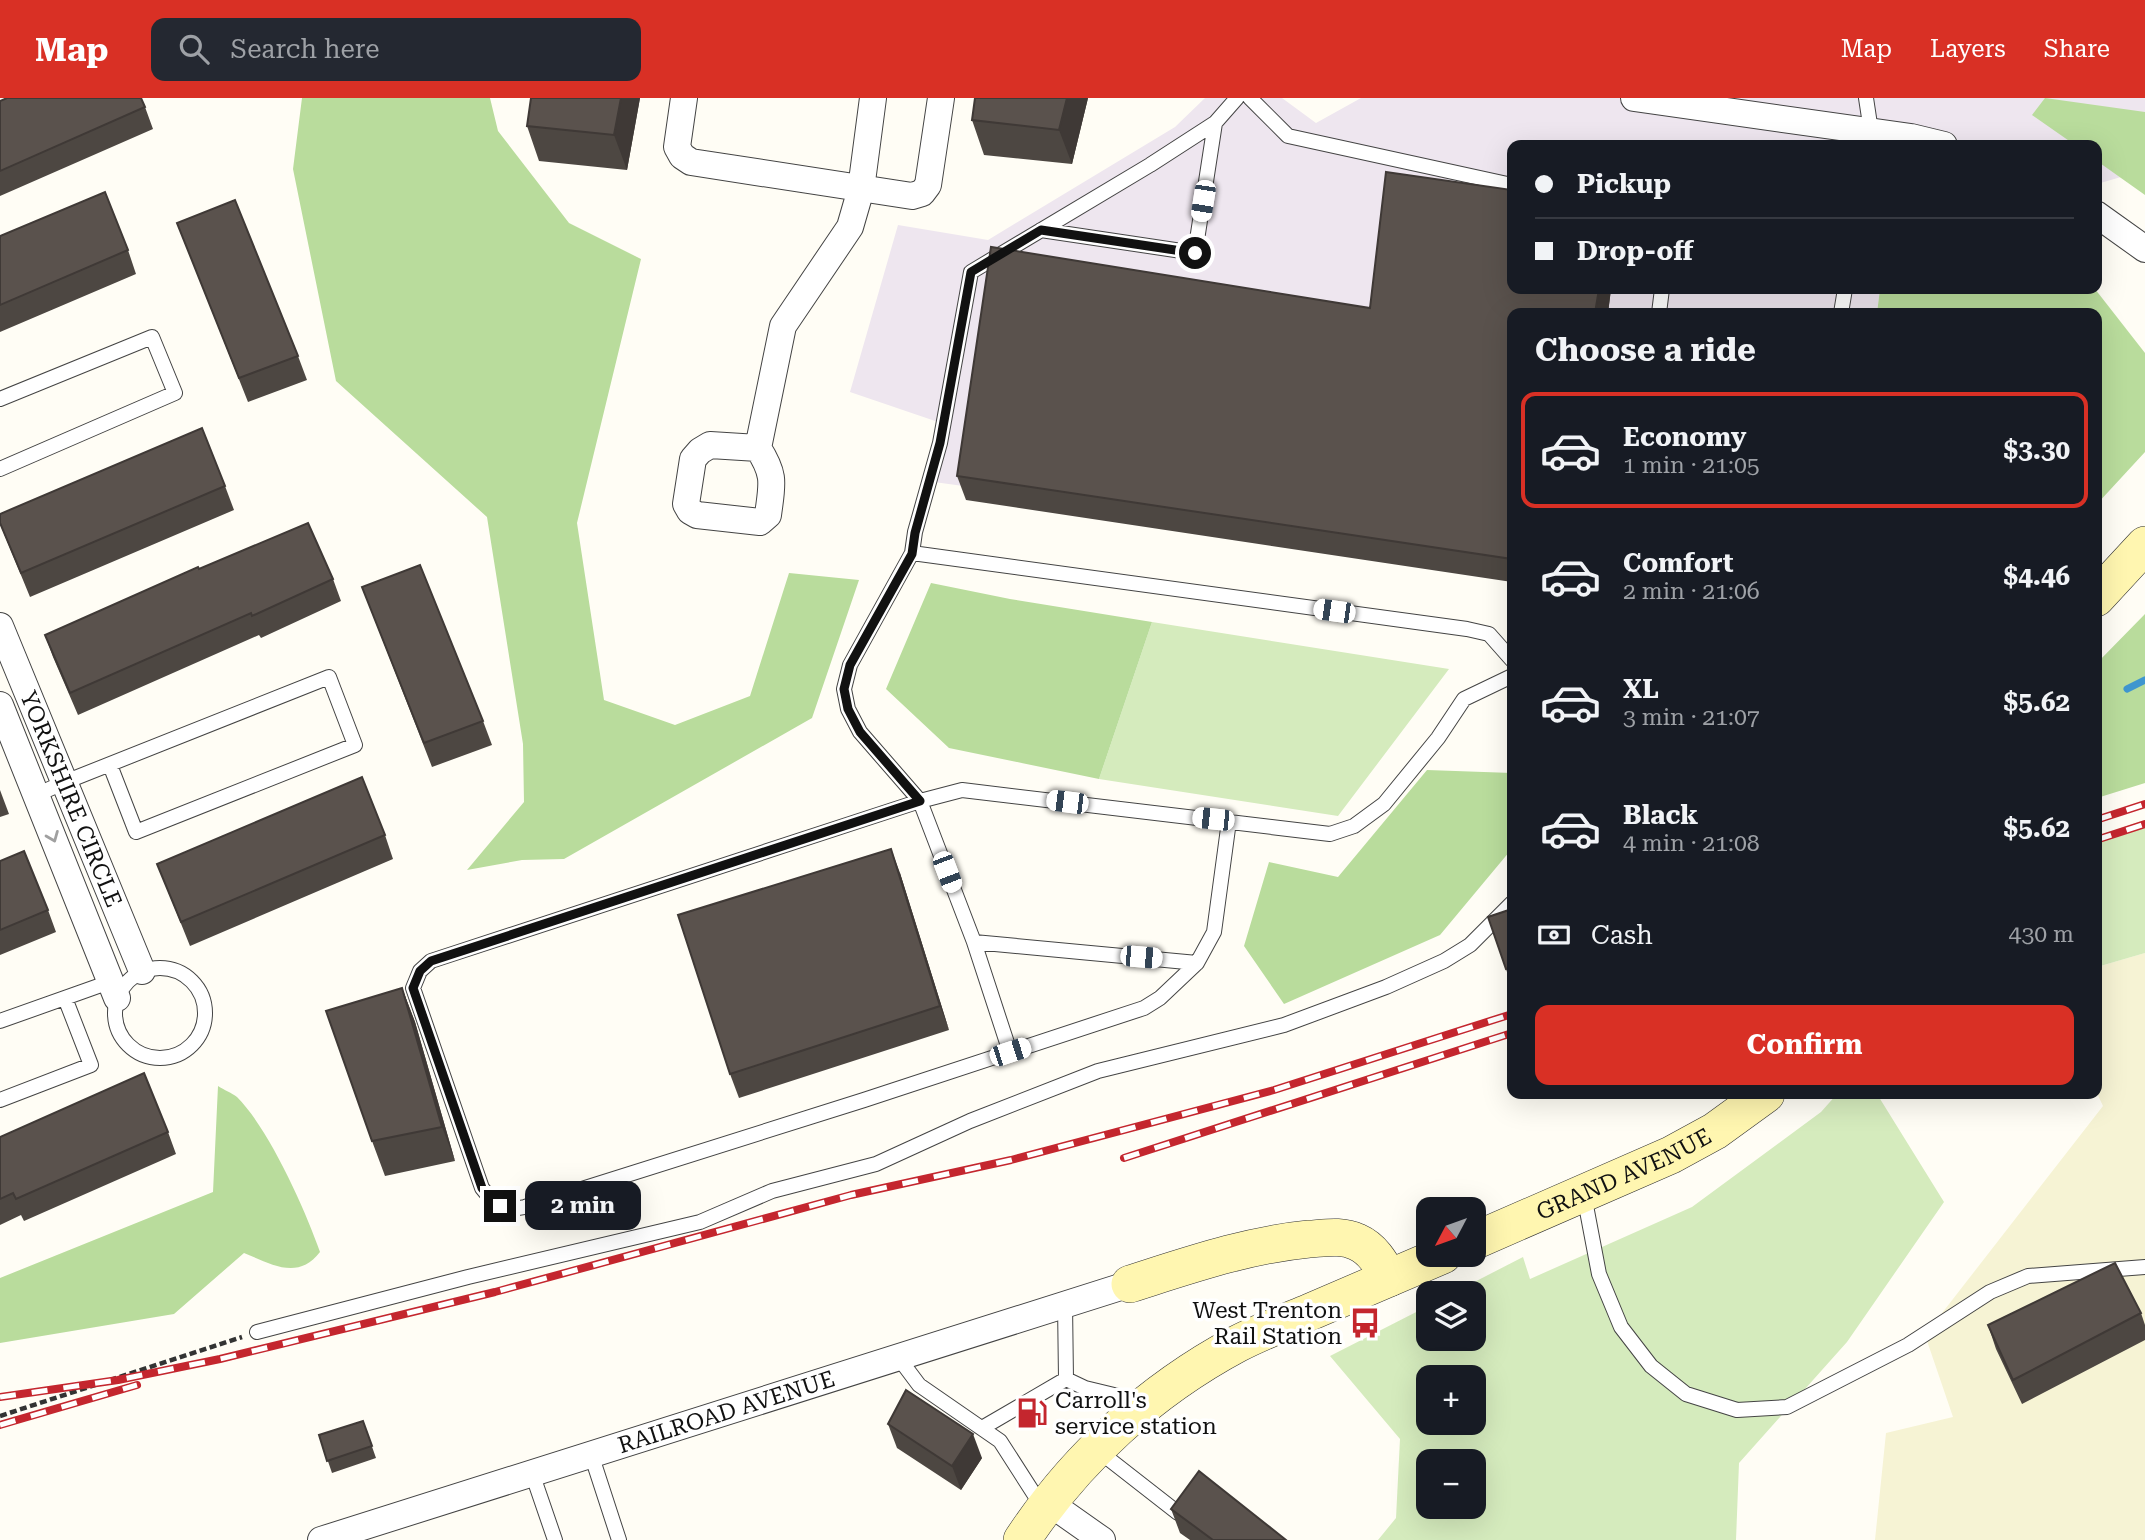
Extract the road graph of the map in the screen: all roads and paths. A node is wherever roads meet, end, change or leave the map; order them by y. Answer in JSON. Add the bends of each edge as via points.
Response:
{"nodes":[{"id":1,"x":684,"y":98,"type":"edge"},
{"id":2,"x":873,"y":98,"type":"edge"},
{"id":3,"x":940,"y":98,"type":"edge"},
{"id":4,"x":1237,"y":98,"type":"edge"},
{"id":5,"x":1250,"y":98,"type":"edge"},
{"id":6,"x":1634,"y":98,"type":"edge"},
{"id":7,"x":1867,"y":98,"type":"edge"},
{"id":8,"x":1215,"y":123,"type":"junction"},
{"id":9,"x":1869,"y":138,"type":"edge"},
{"id":10,"x":1923,"y":140,"type":"edge"},
{"id":11,"x":1507,"y":185,"type":"edge"},
{"id":12,"x":861,"y":188,"type":"junction"},
{"id":13,"x":2102,"y":218,"type":"edge"},
{"id":14,"x":1041,"y":230,"type":"junction"},
{"id":15,"x":2145,"y":250,"type":"edge"},
{"id":16,"x":0,"y":400,"type":"edge"},
{"id":17,"x":758,"y":448,"type":"dead end"},
{"id":18,"x":0,"y":469,"type":"edge"},
{"id":19,"x":2145,"y":545,"type":"edge"},
{"id":20,"x":912,"y":554,"type":"junction"},
{"id":21,"x":2102,"y":592,"type":"edge"},
{"id":22,"x":0,"y":626,"type":"edge"},
{"id":23,"x":1507,"y":654,"type":"edge"},
{"id":24,"x":1507,"y":678,"type":"edge"},
{"id":25,"x":0,"y":705,"type":"edge"},
{"id":26,"x":110,"y":765,"type":"junction"},
{"id":27,"x":65,"y":782,"type":"junction"},
{"id":28,"x":36,"y":795,"type":"junction"},
{"id":29,"x":920,"y":801,"type":"junction"},
{"id":30,"x":1229,"y":821,"type":"junction"},
{"id":31,"x":1507,"y":908,"type":"edge"},
{"id":32,"x":974,"y":942,"type":"junction"},
{"id":33,"x":1197,"y":962,"type":"junction"},
{"id":34,"x":124,"y":985,"type":"junction"},
{"id":35,"x":65,"y":998,"type":"junction"},
{"id":36,"x":0,"y":1021,"type":"edge"},
{"id":37,"x":1010,"y":1052,"type":"junction"},
{"id":38,"x":1759,"y":1099,"type":"edge"},
{"id":39,"x":0,"y":1100,"type":"edge"},
{"id":40,"x":1584,"y":1194,"type":"junction"},
{"id":41,"x":1486,"y":1236,"type":"edge"},
{"id":42,"x":1416,"y":1266,"type":"edge"},
{"id":43,"x":2145,"y":1267,"type":"edge"},
{"id":44,"x":1389,"y":1278,"type":"junction"},
{"id":45,"x":1130,"y":1284,"type":"joint"},
{"id":46,"x":1065,"y":1304,"type":"junction"},
{"id":47,"x":257,"y":1332,"type":"joint"},
{"id":48,"x":898,"y":1357,"type":"junction"},
{"id":49,"x":1066,"y":1379,"type":"junction"},
{"id":50,"x":1148,"y":1403,"type":"junction"},
{"id":51,"x":0,"y":1416,"type":"edge"},
{"id":52,"x":982,"y":1428,"type":"junction"},
{"id":53,"x":1096,"y":1449,"type":"junction"},
{"id":54,"x":591,"y":1454,"type":"junction"},
{"id":55,"x":532,"y":1473,"type":"junction"},
{"id":56,"x":1046,"y":1506,"type":"junction"},
{"id":57,"x":1178,"y":1513,"type":"edge"},
{"id":58,"x":335,"y":1538,"type":"edge"},
{"id":59,"x":549,"y":1538,"type":"edge"},
{"id":60,"x":619,"y":1540,"type":"edge"},
{"id":61,"x":1022,"y":1540,"type":"edge"},
{"id":62,"x":1102,"y":1540,"type":"edge"}],
"edges":[{"from":1,"to":12,"type":"street","via":[[677,148],[691,162]]},
{"from":2,"to":12,"type":"street"},
{"from":3,"to":12,"type":"street","via":[[928,185],[922,193],[912,197]]},
{"from":4,"to":8,"type":"lane"},
{"from":5,"to":11,"type":"lane","via":[[1288,136]]},
{"from":6,"to":9,"type":"street"},
{"from":7,"to":9,"type":"lane"},
{"from":8,"to":14,"type":"lane"},
{"from":8,"to":14,"type":"lane","via":[[1195,253]]},
{"from":9,"to":10,"type":"street"},
{"from":12,"to":17,"type":"street","via":[[850,226],[783,326]]},
{"from":13,"to":15,"type":"street"},
{"from":14,"to":20,"type":"lane","via":[[971,272],[940,443]]},
{"from":16,"to":18,"type":"lane","via":[[152,337],[175,393]]},
{"from":19,"to":21,"type":"main road"},
{"from":20,"to":23,"type":"lane","via":[[1466,629],[1489,634]]},
{"from":20,"to":29,"type":"lane","via":[[850,665],[844,689],[860,732]]},
{"from":22,"to":27,"type":"street","name":"YORKSHIRE CIRCLE"},
{"from":24,"to":30,"type":"lane","via":[[1464,699],[1384,804],[1354,826],[1330,834]]},
{"from":25,"to":28,"type":"street","name":"YORKSHIRE CIRCLE"},
{"from":26,"to":26,"type":"lane","via":[[329,677],[355,744],[136,832]]},
{"from":26,"to":27,"type":"lane"},
{"from":27,"to":28,"type":"lane"},
{"from":27,"to":34,"type":"street","name":"YORKSHIRE CIRCLE"},
{"from":28,"to":34,"type":"street","name":"YORKSHIRE CIRCLE","one_way":true},
{"from":29,"to":30,"type":"lane","via":[[962,790]]},
{"from":29,"to":32,"type":"lane"},
{"from":29,"to":37,"type":"lane","via":[[431,961],[420,971],[413,988],[482,1188],[500,1206],[510,1210],[525,1207]]},
{"from":30,"to":33,"type":"lane","via":[[1214,932]]},
{"from":31,"to":47,"type":"lane","via":[[1471,945],[1386,987],[1284,1025],[1098,1071],[876,1164],[772,1191],[700,1222]]},
{"from":32,"to":33,"type":"lane"},
{"from":32,"to":37,"type":"lane"},
{"from":33,"to":37,"type":"lane","via":[[1144,1008]]},
{"from":34,"to":34,"type":"lane","via":[[115,1013],[117,1027],[135,1051],[163,1059],[177,1056],[200,1036],[206,1007],[192,980],[164,968]]},
{"from":34,"to":35,"type":"lane","via":[[104,984]]},
{"from":35,"to":36,"type":"lane"},
{"from":35,"to":39,"type":"lane","via":[[91,1065]]},
{"from":38,"to":40,"type":"main road","name":"GRAND AVENUE","via":[[1671,1155]]},
{"from":40,"to":41,"type":"main road","name":"GRAND AVENUE"},
{"from":40,"to":43,"type":"lane","via":[[1598,1274],[1621,1327],[1651,1366],[1686,1394],[1737,1409],[1787,1407],[1908,1345],[1990,1292],[2028,1276]]},
{"from":42,"to":44,"type":"main road"},
{"from":44,"to":45,"type":"main road","via":[[1369,1250],[1339,1237],[1225,1254]]},
{"from":44,"to":50,"type":"main road","via":[[1241,1342]]},
{"from":45,"to":46,"type":"street","name":"RAILROAD AVENUE"},
{"from":46,"to":48,"type":"street","name":"RAILROAD AVENUE"},
{"from":46,"to":49,"type":"lane"},
{"from":47,"to":51,"type":"path"},
{"from":48,"to":52,"type":"lane","via":[[919,1385]]},
{"from":48,"to":54,"type":"street","name":"RAILROAD AVENUE"},
{"from":49,"to":50,"type":"lane"},
{"from":49,"to":52,"type":"lane"},
{"from":50,"to":53,"type":"main road"},
{"from":52,"to":56,"type":"lane","via":[[1000,1441]]},
{"from":53,"to":56,"type":"main road"},
{"from":53,"to":57,"type":"lane"},
{"from":54,"to":55,"type":"street","name":"RAILROAD AVENUE"},
{"from":54,"to":60,"type":"lane"},
{"from":55,"to":58,"type":"street","name":"RAILROAD AVENUE"},
{"from":55,"to":59,"type":"lane"},
{"from":56,"to":61,"type":"main road"},
{"from":56,"to":62,"type":"street"}]}
